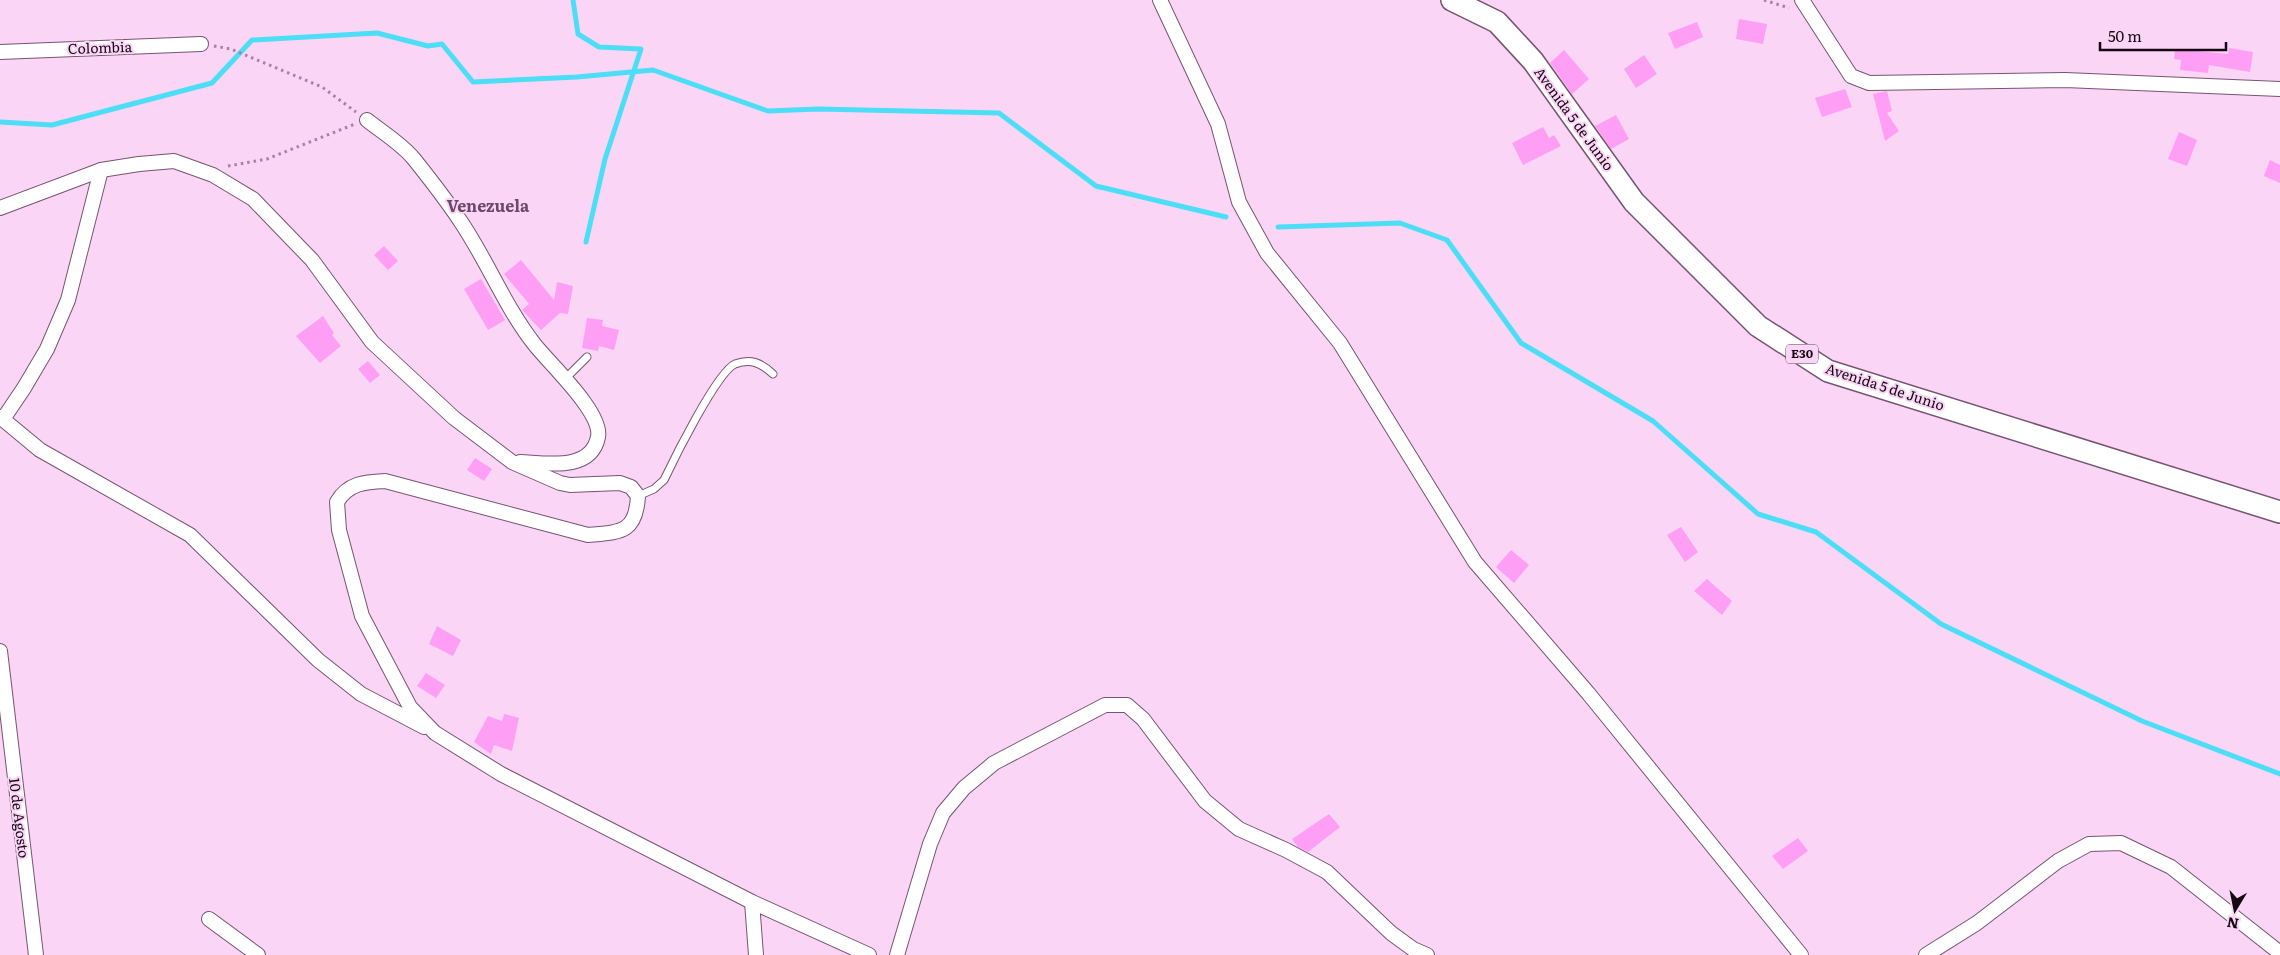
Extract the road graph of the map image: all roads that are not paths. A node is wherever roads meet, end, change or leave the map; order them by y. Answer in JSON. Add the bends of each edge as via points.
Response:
{"nodes":[{"id":1,"x":1160,"y":0,"type":"edge"},
{"id":2,"x":1452,"y":0,"type":"edge"},
{"id":3,"x":1804,"y":4,"type":"edge"},
{"id":4,"x":201,"y":44,"type":"dead end"},
{"id":5,"x":0,"y":52,"type":"edge"},
{"id":6,"x":2280,"y":89,"type":"edge"},
{"id":7,"x":367,"y":120,"type":"road end"},
{"id":8,"x":100,"y":170,"type":"junction"},
{"id":9,"x":0,"y":208,"type":"edge"},
{"id":10,"x":587,"y":357,"type":"dead end"},
{"id":11,"x":773,"y":374,"type":"dead end"},
{"id":12,"x":565,"y":379,"type":"junction"},
{"id":13,"x":1,"y":418,"type":"edge"},
{"id":14,"x":512,"y":462,"type":"junction"},
{"id":15,"x":638,"y":496,"type":"junction"},
{"id":16,"x":2280,"y":512,"type":"edge"},
{"id":17,"x":0,"y":651,"type":"edge"},
{"id":18,"x":3,"y":705,"type":"edge"},
{"id":19,"x":435,"y":733,"type":"junction"},
{"id":20,"x":752,"y":902,"type":"junction"},
{"id":21,"x":209,"y":919,"type":"dead end"},
{"id":22,"x":2280,"y":953,"type":"edge"},
{"id":23,"x":36,"y":955,"type":"edge"},
{"id":24,"x":258,"y":955,"type":"edge"},
{"id":25,"x":756,"y":955,"type":"edge"},
{"id":26,"x":869,"y":955,"type":"edge"},
{"id":27,"x":897,"y":955,"type":"edge"},
{"id":28,"x":1427,"y":955,"type":"edge"},
{"id":29,"x":1801,"y":955,"type":"edge"},
{"id":30,"x":1926,"y":955,"type":"edge"}],
"edges":[{"from":1,"to":29,"type":"street","via":[[1218,124],[1239,202],[1267,253],[1340,343],[1475,562],[1588,692]]},
{"from":2,"to":16,"type":"main road","name":"Avenida 5 de Junio","number":"E30","via":[[1497,22],[1533,61],[1634,202],[1758,326],[1828,371]]},
{"from":3,"to":6,"type":"street","via":[[1851,76],[1869,83],[2065,80]]},
{"from":4,"to":5,"type":"street","name":"Colombia"},
{"from":7,"to":12,"type":"street","via":[[412,157],[462,223],[501,294],[535,344]]},
{"from":8,"to":9,"type":"street"},
{"from":8,"to":13,"type":"street","via":[[68,300],[47,349]]},
{"from":8,"to":14,"type":"street","via":[[174,161],[213,175],[253,199],[312,260],[372,342],[454,418]]},
{"from":10,"to":12,"type":"lane"},
{"from":11,"to":15,"type":"lane","via":[[761,363],[733,365],[719,382],[664,480]]},
{"from":12,"to":14,"type":"street","via":[[588,406],[599,435],[595,446],[587,456],[573,463]]},
{"from":13,"to":19,"type":"street","via":[[40,450],[190,535],[318,660],[361,694]]},
{"from":14,"to":15,"type":"street","via":[[570,485],[620,483],[631,487]]},
{"from":15,"to":19,"type":"street","via":[[632,523],[619,532],[588,535],[385,481],[364,482],[349,487],[342,494],[337,502],[339,530],[362,616],[410,707]]},
{"from":17,"to":18,"type":"street","name":"10 de Agosto"},
{"from":18,"to":23,"type":"street","name":"10 de Agosto"},
{"from":19,"to":20,"type":"street","via":[[501,774]]},
{"from":20,"to":25,"type":"street"},
{"from":20,"to":26,"type":"street"},
{"from":21,"to":24,"type":"street"},
{"from":22,"to":30,"type":"street","via":[[2171,867],[2121,843],[2089,844],[2058,861],[1977,923]]},
{"from":27,"to":28,"type":"street","via":[[930,844],[943,813],[964,788],[994,763],[1105,705],[1127,705],[1143,719],[1205,801],[1239,829],[1327,872],[1390,934]]}]}
